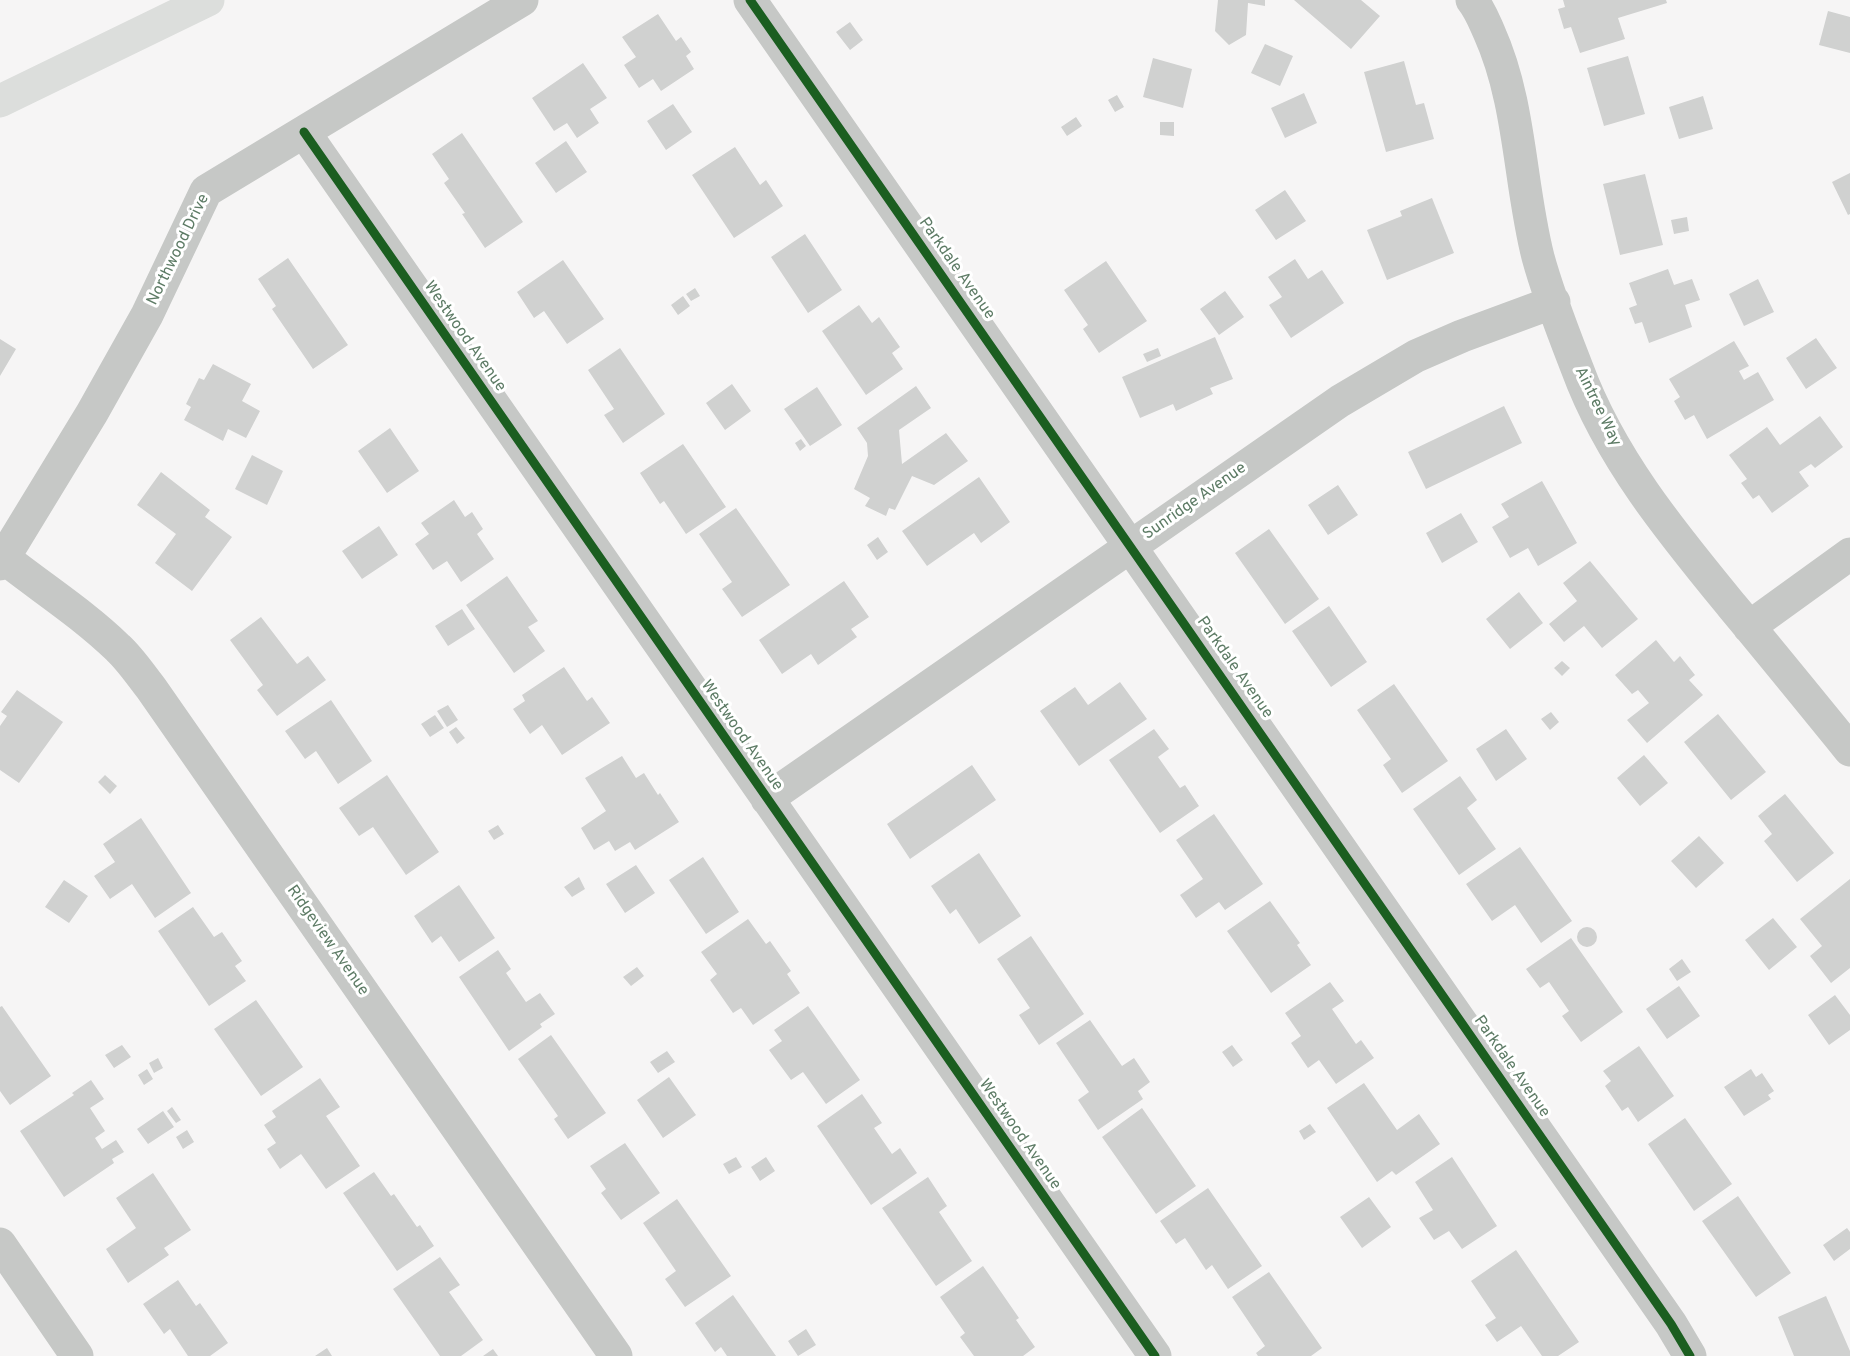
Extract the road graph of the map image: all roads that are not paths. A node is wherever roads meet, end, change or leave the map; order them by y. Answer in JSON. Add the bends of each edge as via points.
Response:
{"nodes":[{"id":1,"x":208,"y":0,"type":"edge"},
{"id":2,"x":522,"y":0,"type":"edge"},
{"id":3,"x":750,"y":0,"type":"edge"},
{"id":4,"x":1472,"y":0,"type":"edge"},
{"id":5,"x":0,"y":100,"type":"edge"},
{"id":6,"x":303,"y":132,"type":"junction"},
{"id":7,"x":1554,"y":302,"type":"junction"},
{"id":8,"x":1131,"y":546,"type":"junction"},
{"id":9,"x":1850,"y":554,"type":"edge"},
{"id":10,"x":2,"y":561,"type":"edge"},
{"id":11,"x":1749,"y":627,"type":"junction"},
{"id":12,"x":1850,"y":750,"type":"edge"},
{"id":13,"x":767,"y":799,"type":"junction"},
{"id":14,"x":0,"y":1245,"type":"edge"},
{"id":15,"x":78,"y":1356,"type":"edge"},
{"id":16,"x":616,"y":1356,"type":"edge"},
{"id":17,"x":1155,"y":1356,"type":"edge"},
{"id":18,"x":1690,"y":1356,"type":"edge"}],
"edges":[{"from":1,"to":5,"type":"highway"},
{"from":2,"to":6,"type":"street","name":"Northwood Drive"},
{"from":3,"to":8,"type":"street","name":"Parkdale Avenue"},
{"from":4,"to":7,"type":"street","name":"Aintree Way","via":[[1501,57],[1536,247]]},
{"from":6,"to":10,"type":"street","name":"Northwood Drive","via":[[206,191],[147,315]]},
{"from":6,"to":13,"type":"street","name":"Westwood Avenue"},
{"from":7,"to":8,"type":"street","name":"Sunridge Avenue","via":[[1416,356],[1340,401]]},
{"from":7,"to":11,"type":"street","name":"Aintree Way","via":[[1601,423],[1643,494]]},
{"from":8,"to":13,"type":"street","name":"Sunridge Avenue"},
{"from":8,"to":18,"type":"street","name":"Parkdale Avenue"},
{"from":9,"to":11,"type":"street"},
{"from":10,"to":16,"type":"street","name":"Ridgeview Avenue","via":[[98,629],[120,649],[151,688]]},
{"from":11,"to":12,"type":"street","name":"Aintree Way"},
{"from":13,"to":17,"type":"street","name":"Westwood Avenue"},
{"from":14,"to":15,"type":"street"}]}
